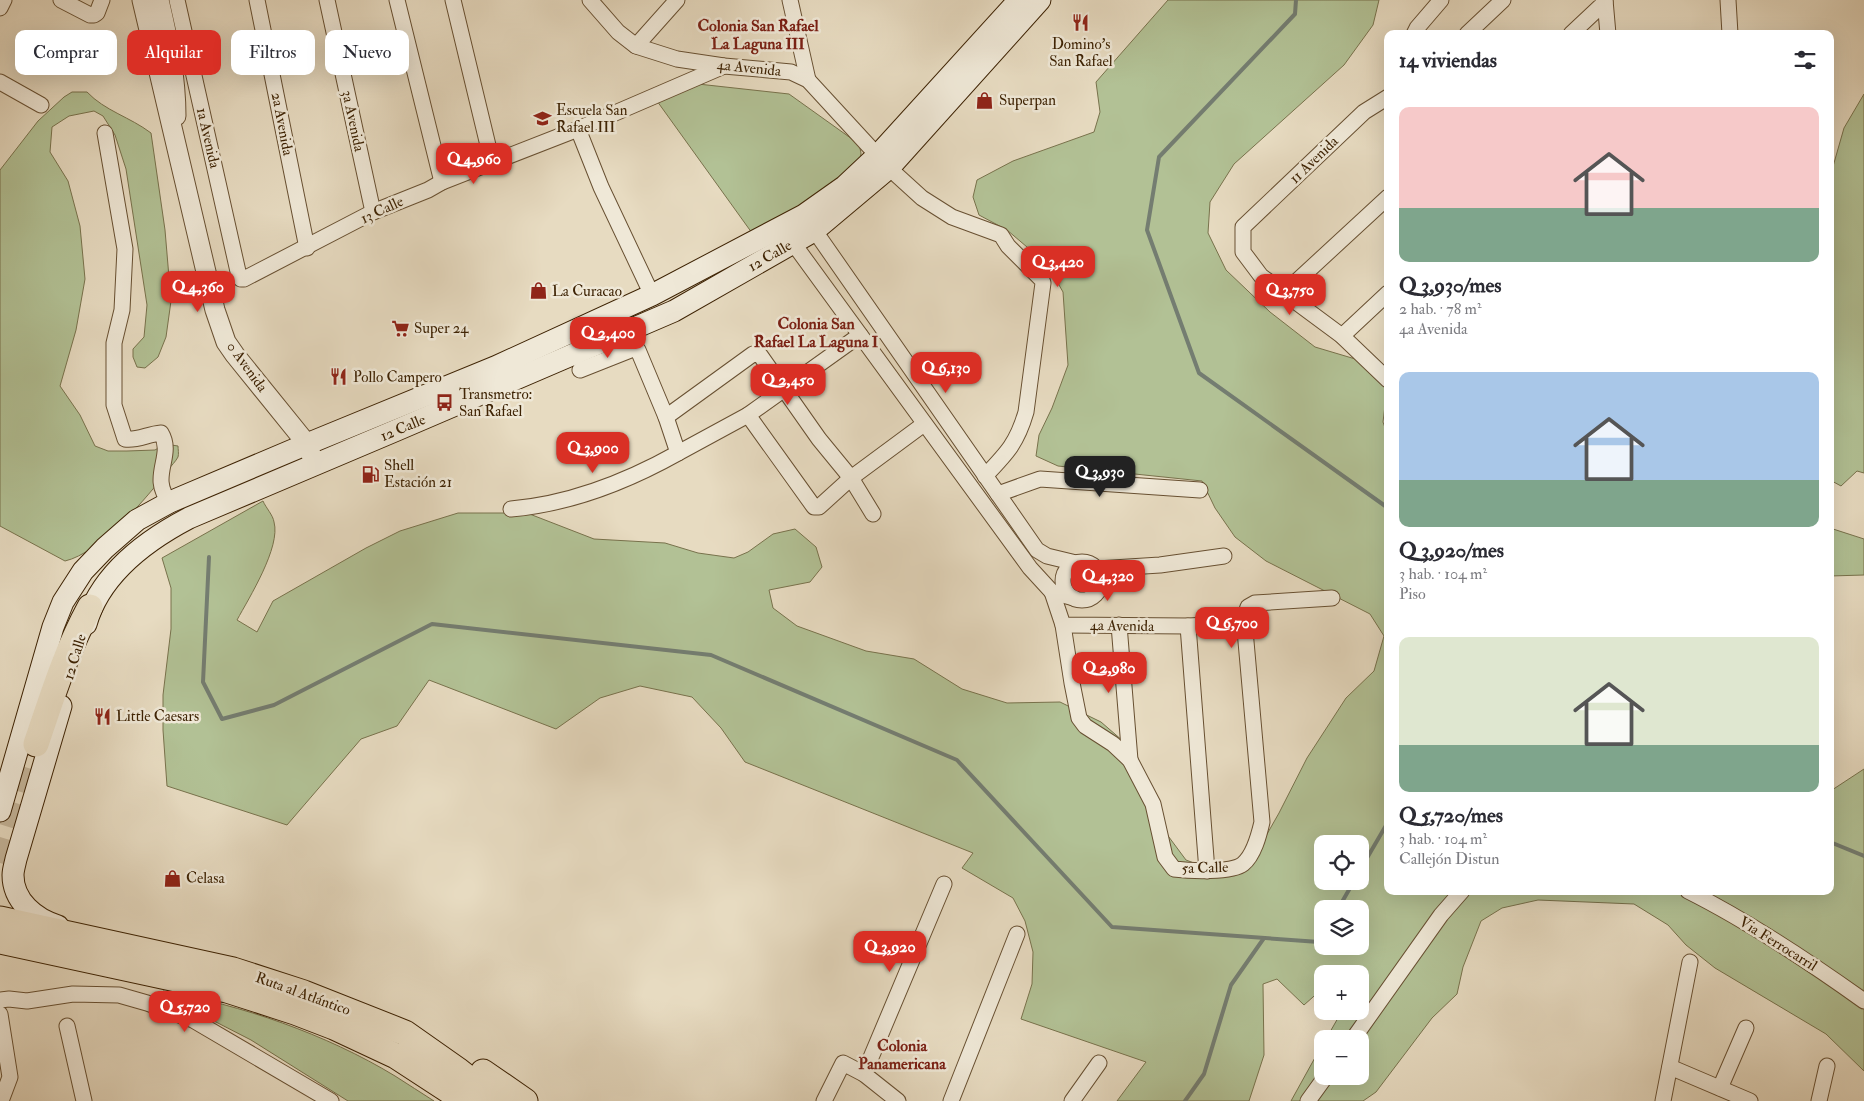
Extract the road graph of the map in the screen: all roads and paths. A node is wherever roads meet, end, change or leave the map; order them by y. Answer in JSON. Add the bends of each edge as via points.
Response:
{"nodes":[{"id":1,"x":4,"y":0,"type":"edge"},
{"id":2,"x":61,"y":0,"type":"edge"},
{"id":3,"x":102,"y":0,"type":"edge"},
{"id":4,"x":142,"y":0,"type":"edge"},
{"id":5,"x":159,"y":0,"type":"edge"},
{"id":6,"x":177,"y":0,"type":"edge"},
{"id":7,"x":257,"y":0,"type":"edge"},
{"id":8,"x":327,"y":0,"type":"edge"},
{"id":9,"x":397,"y":0,"type":"edge"},
{"id":10,"x":590,"y":0,"type":"edge"},
{"id":11,"x":677,"y":0,"type":"edge"},
{"id":12,"x":790,"y":0,"type":"edge"},
{"id":13,"x":1019,"y":0,"type":"edge"},
{"id":14,"x":1040,"y":0,"type":"edge"},
{"id":15,"x":1441,"y":0,"type":"edge"},
{"id":16,"x":1503,"y":0,"type":"edge"},
{"id":17,"x":1728,"y":0,"type":"edge"},
{"id":18,"x":457,"y":1,"type":"edge"},
{"id":19,"x":1604,"y":1,"type":"edge"},
{"id":20,"x":0,"y":8,"type":"edge"},
{"id":21,"x":1416,"y":30,"type":"edge"},
{"id":22,"x":1471,"y":30,"type":"edge"},
{"id":23,"x":1576,"y":30,"type":"edge"},
{"id":24,"x":1608,"y":30,"type":"edge"},
{"id":25,"x":1730,"y":30,"type":"edge"},
{"id":26,"x":636,"y":46,"type":"junction"},
{"id":27,"x":724,"y":66,"type":"junction"},
{"id":28,"x":808,"y":80,"type":"junction"},
{"id":29,"x":0,"y":82,"type":"edge"},
{"id":30,"x":1384,"y":89,"type":"edge"},
{"id":31,"x":1384,"y":100,"type":"edge"},
{"id":32,"x":41,"y":105,"type":"dead end"},
{"id":33,"x":1364,"y":112,"type":"junction"},
{"id":34,"x":578,"y":129,"type":"junction"},
{"id":35,"x":105,"y":133,"type":"dead end"},
{"id":36,"x":176,"y":140,"type":"junction"},
{"id":37,"x":492,"y":162,"type":"junction"},
{"id":38,"x":884,"y":162,"type":"junction"},
{"id":39,"x":442,"y":182,"type":"junction"},
{"id":40,"x":1384,"y":201,"type":"edge"},
{"id":41,"x":373,"y":212,"type":"junction"},
{"id":42,"x":809,"y":223,"type":"junction"},
{"id":43,"x":788,"y":235,"type":"junction"},
{"id":44,"x":307,"y":248,"type":"junction"},
{"id":45,"x":239,"y":276,"type":"joint"},
{"id":46,"x":1284,"y":293,"type":"junction"},
{"id":47,"x":652,"y":295,"type":"junction"},
{"id":48,"x":1384,"y":297,"type":"edge"},
{"id":49,"x":860,"y":335,"type":"junction"},
{"id":50,"x":1342,"y":336,"type":"junction"},
{"id":51,"x":580,"y":370,"type":"dead end"},
{"id":52,"x":1384,"y":376,"type":"edge"},
{"id":53,"x":785,"y":390,"type":"junction"},
{"id":54,"x":748,"y":415,"type":"junction"},
{"id":55,"x":666,"y":417,"type":"junction"},
{"id":56,"x":924,"y":424,"type":"junction"},
{"id":57,"x":307,"y":444,"type":"junction"},
{"id":58,"x":678,"y":453,"type":"junction"},
{"id":59,"x":316,"y":465,"type":"junction"},
{"id":60,"x":985,"y":476,"type":"junction"},
{"id":61,"x":851,"y":478,"type":"junction"},
{"id":62,"x":1200,"y":490,"type":"dead end"},
{"id":63,"x":998,"y":494,"type":"junction"},
{"id":64,"x":170,"y":502,"type":"junction"},
{"id":65,"x":511,"y":510,"type":"dead end"},
{"id":66,"x":873,"y":514,"type":"dead end"},
{"id":67,"x":142,"y":546,"type":"junction"},
{"id":68,"x":1224,"y":556,"type":"dead end"},
{"id":69,"x":1076,"y":563,"type":"junction"},
{"id":70,"x":1096,"y":569,"type":"junction"},
{"id":71,"x":72,"y":586,"type":"junction"},
{"id":72,"x":1052,"y":592,"type":"junction"},
{"id":73,"x":1074,"y":598,"type":"junction"},
{"id":74,"x":1332,"y":598,"type":"dead end"},
{"id":75,"x":90,"y":607,"type":"junction"},
{"id":76,"x":1244,"y":619,"type":"junction"},
{"id":77,"x":1064,"y":625,"type":"junction"},
{"id":78,"x":1119,"y":625,"type":"junction"},
{"id":79,"x":1188,"y":626,"type":"junction"},
{"id":80,"x":36,"y":744,"type":"tunnel mouth"},
{"id":81,"x":1130,"y":760,"type":"junction"},
{"id":82,"x":0,"y":812,"type":"edge"},
{"id":83,"x":1207,"y":871,"type":"junction"},
{"id":84,"x":944,"y":884,"type":"dead end"},
{"id":85,"x":1459,"y":895,"type":"edge"},
{"id":86,"x":1696,"y":895,"type":"edge"},
{"id":87,"x":0,"y":919,"type":"edge"},
{"id":88,"x":1017,"y":934,"type":"dead end"},
{"id":89,"x":0,"y":940,"type":"edge"},
{"id":90,"x":116,"y":943,"type":"junction"},
{"id":91,"x":1690,"y":962,"type":"dead end"},
{"id":92,"x":0,"y":1000,"type":"edge"},
{"id":93,"x":27,"y":1001,"type":"junction"},
{"id":94,"x":1864,"y":1001,"type":"edge"},
{"id":95,"x":0,"y":1012,"type":"edge"},
{"id":96,"x":67,"y":1026,"type":"dead end"},
{"id":97,"x":1746,"y":1028,"type":"dead end"},
{"id":98,"x":1359,"y":1030,"type":"edge"},
{"id":99,"x":405,"y":1034,"type":"junction"},
{"id":100,"x":1100,"y":1063,"type":"dead end"},
{"id":101,"x":1827,"y":1066,"type":"dead end"},
{"id":102,"x":1670,"y":1067,"type":"junction"},
{"id":103,"x":864,"y":1074,"type":"junction"},
{"id":104,"x":1320,"y":1085,"type":"edge"},
{"id":105,"x":1720,"y":1088,"type":"junction"},
{"id":106,"x":1,"y":1101,"type":"edge"},
{"id":107,"x":84,"y":1101,"type":"edge"},
{"id":108,"x":331,"y":1101,"type":"edge"},
{"id":109,"x":465,"y":1101,"type":"edge"},
{"id":110,"x":496,"y":1101,"type":"edge"},
{"id":111,"x":525,"y":1101,"type":"edge"},
{"id":112,"x":824,"y":1101,"type":"edge"},
{"id":113,"x":898,"y":1101,"type":"edge"},
{"id":114,"x":951,"y":1101,"type":"edge"},
{"id":115,"x":1072,"y":1101,"type":"edge"},
{"id":116,"x":1308,"y":1101,"type":"edge"},
{"id":117,"x":1663,"y":1101,"type":"edge"},
{"id":118,"x":1750,"y":1101,"type":"edge"},
{"id":119,"x":1819,"y":1101,"type":"edge"}],
"edges":[{"from":1,"to":20,"type":"street"},
{"from":2,"to":3,"type":"street","via":[[90,15],[97,13]]},
{"from":4,"to":36,"type":"street","name":"0 Avenida","via":[[162,93]]},
{"from":5,"to":36,"type":"street","name":"0 Avenida","via":[[176,93]]},
{"from":6,"to":45,"type":"street","name":"1a Avenida"},
{"from":7,"to":44,"type":"street","name":"2a Avenida"},
{"from":8,"to":41,"type":"street","name":"3a Avenida"},
{"from":9,"to":39,"type":"street"},
{"from":10,"to":26,"type":"street","name":"4a Avenida","via":[[618,32]]},
{"from":11,"to":26,"type":"street"},
{"from":12,"to":28,"type":"street"},
{"from":13,"to":38,"type":"main road","name":"12 Calle"},
{"from":14,"to":38,"type":"main road","name":"12 Calle"},
{"from":15,"to":21,"type":"street"},
{"from":16,"to":22,"type":"street"},
{"from":17,"to":25,"type":"street"},
{"from":18,"to":37,"type":"street"},
{"from":19,"to":23,"type":"street"},
{"from":19,"to":24,"type":"street"},
{"from":26,"to":27,"type":"street","name":"4a Avenida","via":[[677,59]]},
{"from":27,"to":28,"type":"street","name":"4a Avenida","via":[[791,72]]},
{"from":27,"to":34,"type":"street","name":"13 Calle"},
{"from":28,"to":38,"type":"street","name":"4a Avenida"},
{"from":29,"to":32,"type":"street"},
{"from":30,"to":33,"type":"street"},
{"from":31,"to":33,"type":"street","name":"11 Avenida"},
{"from":33,"to":46,"type":"street","name":"11 Avenida","via":[[1243,227],[1243,252],[1261,276]]},
{"from":34,"to":37,"type":"street","name":"13 Calle"},
{"from":34,"to":47,"type":"street"},
{"from":35,"to":64,"type":"street","via":[[125,249],[122,310],[114,343],[114,405],[125,439],[161,433],[164,438],[160,486]]},
{"from":36,"to":57,"type":"street","name":"0 Avenida","via":[[215,310],[226,342]]},
{"from":37,"to":39,"type":"street","name":"13 Calle"},
{"from":38,"to":42,"type":"main road","name":"12 Calle"},
{"from":38,"to":60,"type":"street","name":"4a Avenida","via":[[922,198],[952,217],[1001,235],[1043,281],[1026,412],[1011,449]]},
{"from":39,"to":41,"type":"street","name":"13 Calle"},
{"from":40,"to":46,"type":"street"},
{"from":41,"to":44,"type":"street","name":"13 Calle"},
{"from":42,"to":43,"type":"main road","name":"12 Calle"},
{"from":42,"to":60,"type":"street"},
{"from":43,"to":47,"type":"main road","name":"12 Calle"},
{"from":43,"to":49,"type":"street"},
{"from":43,"to":59,"type":"main road","name":"12 Calle","via":[[674,311]]},
{"from":44,"to":45,"type":"street","name":"13 Calle","via":[[244,279]]},
{"from":46,"to":50,"type":"street"},
{"from":47,"to":57,"type":"main road","name":"12 Calle","via":[[495,367]]},
{"from":48,"to":50,"type":"street"},
{"from":49,"to":53,"type":"street"},
{"from":49,"to":56,"type":"street"},
{"from":50,"to":52,"type":"street"},
{"from":51,"to":55,"type":"street","via":[[635,348]]},
{"from":53,"to":54,"type":"street"},
{"from":53,"to":55,"type":"street","via":[[760,355],[753,354]]},
{"from":53,"to":61,"type":"street"},
{"from":54,"to":58,"type":"street"},
{"from":54,"to":61,"type":"street","via":[[814,507]]},
{"from":55,"to":58,"type":"street"},
{"from":56,"to":61,"type":"street"},
{"from":56,"to":72,"type":"street","via":[[1030,568]]},
{"from":57,"to":59,"type":"street","name":"0 Avenida"},
{"from":57,"to":64,"type":"main road","name":"12 Calle"},
{"from":58,"to":65,"type":"street","via":[[645,472],[564,500]]},
{"from":59,"to":67,"type":"main road","name":"12 Calle","via":[[188,518]]},
{"from":60,"to":63,"type":"street"},
{"from":61,"to":66,"type":"street"},
{"from":62,"to":63,"type":"street","via":[[1040,479]]},
{"from":63,"to":69,"type":"street","via":[[1038,550],[1047,556]]},
{"from":64,"to":71,"type":"main road","name":"12 Calle","via":[[121,533],[89,563]]},
{"from":67,"to":71,"type":"main road","via":[[120,557],[91,586]]},
{"from":67,"to":75,"type":"main road","name":"12 Calle"},
{"from":68,"to":70,"type":"street"},
{"from":69,"to":70,"type":"street","via":[[1087,563]]},
{"from":69,"to":73,"type":"street","via":[[1067,569],[1063,577],[1066,591]]},
{"from":70,"to":73,"type":"street","via":[[1101,579],[1095,595],[1085,600]]},
{"from":71,"to":82,"type":"main road","name":"12 Calle","via":[[53,627]]},
{"from":72,"to":73,"type":"street"},
{"from":72,"to":77,"type":"street"},
{"from":74,"to":76,"type":"street","via":[[1255,602],[1248,607]]},
{"from":75,"to":80,"type":"highway","via":[[75,635]]},
{"from":75,"to":90,"type":"main road","name":"12 Calle","via":[[13,876],[17,895],[34,915],[50,924]]},
{"from":76,"to":79,"type":"street","name":"4a Avenida","via":[[1226,624]]},
{"from":76,"to":83,"type":"street","name":"5a Calle","via":[[1263,817],[1255,843],[1244,863]]},
{"from":77,"to":78,"type":"street","name":"4a Avenida"},
{"from":77,"to":81,"type":"street","name":"5a Calle","via":[[1079,718],[1084,726],[1113,744]]},
{"from":78,"to":79,"type":"street","name":"4a Avenida"},
{"from":78,"to":81,"type":"street","name":"5a Calle"},
{"from":79,"to":83,"type":"street"},
{"from":81,"to":83,"type":"street","name":"5a Calle","via":[[1153,804],[1164,856],[1174,869]]},
{"from":84,"to":103,"type":"street"},
{"from":85,"to":98,"type":"street"},
{"from":86,"to":94,"type":"street","name":"Via Ferrocarril","via":[[1817,968]]},
{"from":87,"to":90,"type":"highway","name":"Ruta al Atlántico"},
{"from":88,"to":114,"type":"street"},
{"from":89,"to":109,"type":"highway","name":"Ruta al Atlántico","via":[[227,990],[295,1012],[396,1056]]},
{"from":90,"to":99,"type":"highway","name":"Ruta al Atlántico","via":[[233,970],[304,993]]},
{"from":91,"to":102,"type":"street"},
{"from":92,"to":93,"type":"street"},
{"from":93,"to":95,"type":"street"},
{"from":93,"to":108,"type":"street","via":[[73,994],[120,995],[147,1003],[193,1020]]},
{"from":95,"to":106,"type":"street","via":[[10,1077]]},
{"from":96,"to":107,"type":"street"},
{"from":97,"to":105,"type":"street"},
{"from":99,"to":110,"type":"highway","name":"Ruta al Atlántico"},
{"from":99,"to":111,"type":"highway","via":[[467,1060]]},
{"from":100,"to":115,"type":"street"},
{"from":101,"to":119,"type":"street"},
{"from":102,"to":105,"type":"street"},
{"from":102,"to":117,"type":"street"},
{"from":103,"to":112,"type":"street","via":[[843,1063]]},
{"from":103,"to":113,"type":"street"},
{"from":104,"to":116,"type":"street"},
{"from":105,"to":118,"type":"street"}]}
